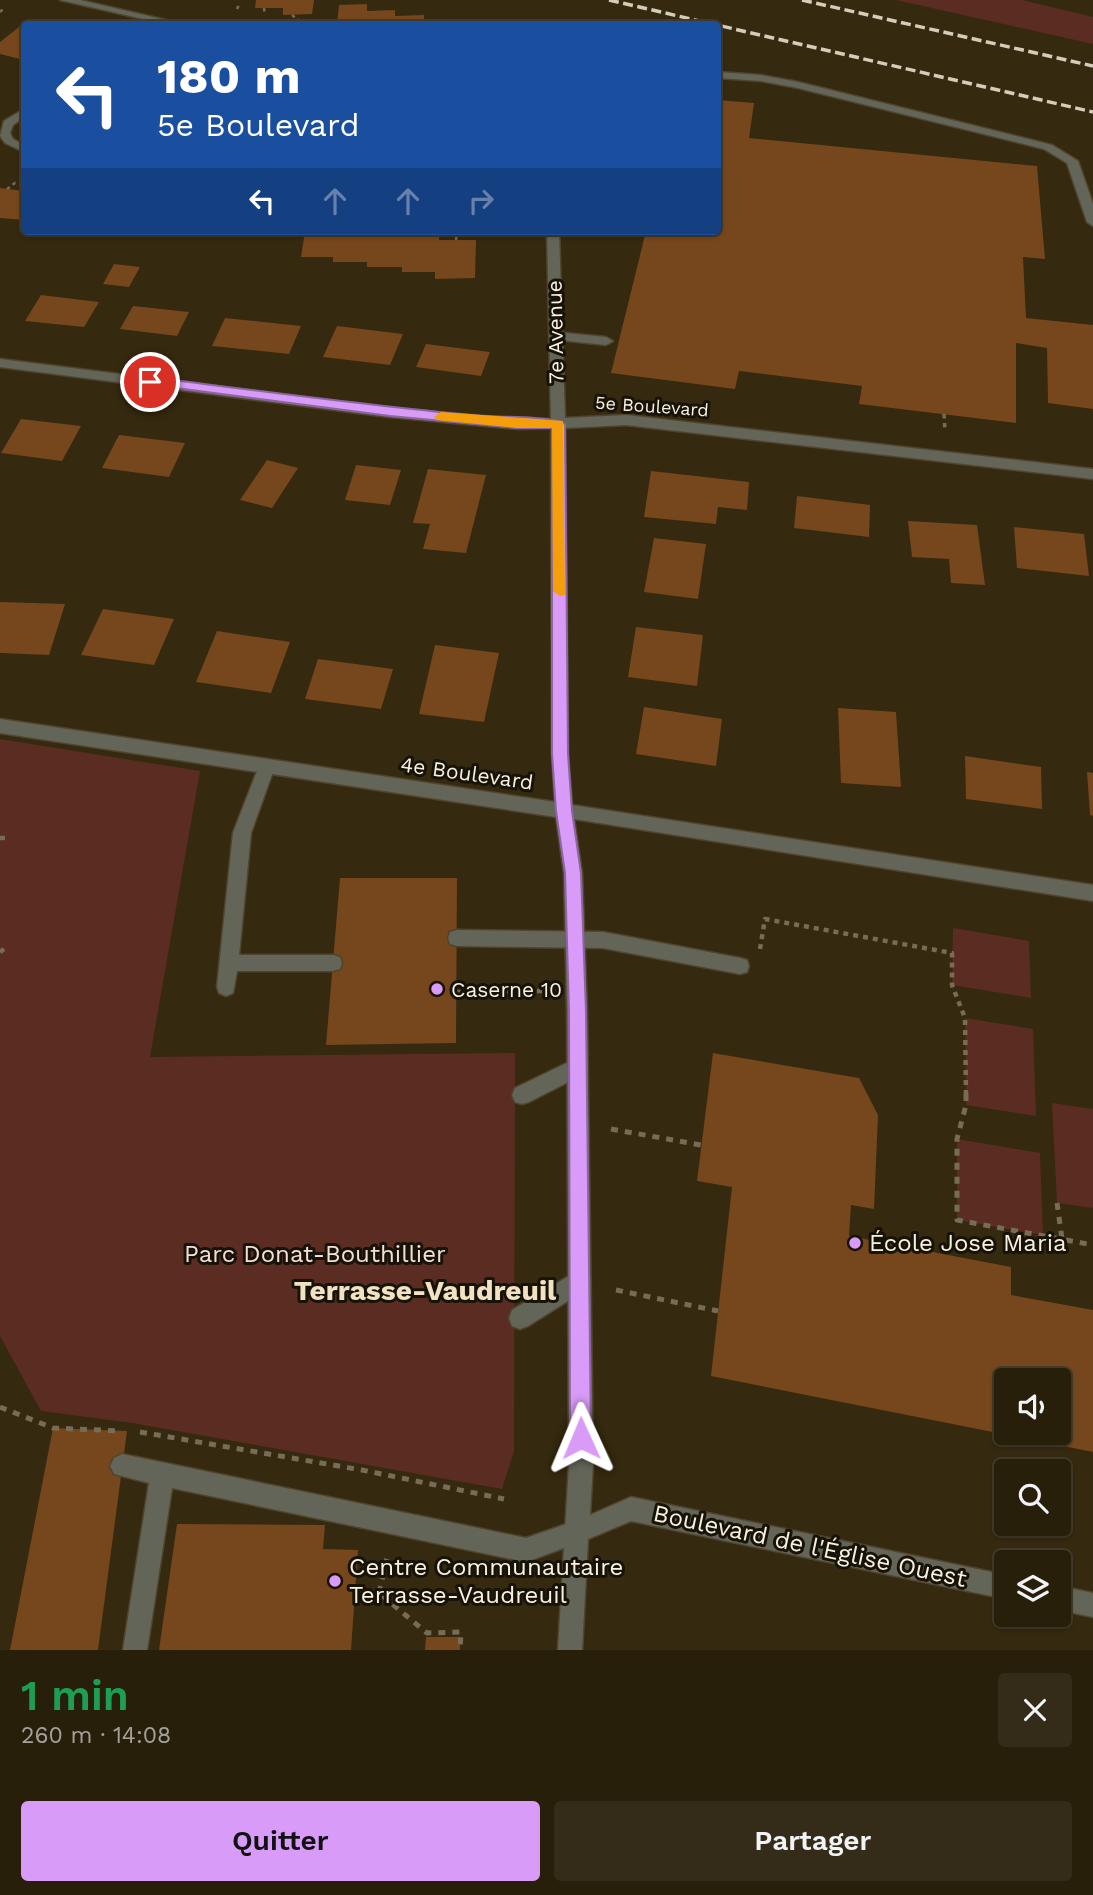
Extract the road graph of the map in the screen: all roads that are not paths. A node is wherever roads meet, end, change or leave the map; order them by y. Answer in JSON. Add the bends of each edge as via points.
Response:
{"nodes":[{"id":1,"x":65,"y":0,"type":"edge"},
{"id":2,"x":164,"y":21,"type":"edge"},
{"id":3,"x":721,"y":75,"type":"edge"},
{"id":4,"x":21,"y":114,"type":"edge"},
{"id":5,"x":21,"y":147,"type":"edge"},
{"id":6,"x":1093,"y":222,"type":"edge"},
{"id":7,"x":553,"y":235,"type":"edge"},
{"id":8,"x":555,"y":336,"type":"junction"},
{"id":9,"x":606,"y":341,"type":"dead end"},
{"id":10,"x":0,"y":363,"type":"edge"},
{"id":11,"x":558,"y":424,"type":"junction"},
{"id":12,"x":1093,"y":474,"type":"edge"},
{"id":13,"x":0,"y":726,"type":"edge"},
{"id":14,"x":267,"y":766,"type":"junction"},
{"id":15,"x":564,"y":811,"type":"junction"},
{"id":16,"x":1093,"y":893,"type":"edge"},
{"id":17,"x":457,"y":938,"type":"dead end"},
{"id":18,"x":575,"y":939,"type":"junction"},
{"id":19,"x":228,"y":963,"type":"junction"},
{"id":20,"x":333,"y":963,"type":"dead end"},
{"id":21,"x":740,"y":966,"type":"road end"},
{"id":22,"x":226,"y":987,"type":"dead end"},
{"id":23,"x":578,"y":1067,"type":"junction"},
{"id":24,"x":522,"y":1096,"type":"dead end"},
{"id":25,"x":579,"y":1281,"type":"junction"},
{"id":26,"x":520,"y":1318,"type":"dead end"},
{"id":27,"x":122,"y":1466,"type":"dead end"},
{"id":28,"x":162,"y":1476,"type":"junction"},
{"id":29,"x":575,"y":1533,"type":"junction"},
{"id":30,"x":994,"y":1585,"type":"edge"},
{"id":31,"x":1071,"y":1600,"type":"edge"},
{"id":32,"x":1093,"y":1605,"type":"edge"},
{"id":33,"x":135,"y":1650,"type":"edge"},
{"id":34,"x":570,"y":1650,"type":"edge"}],
"edges":[{"from":1,"to":2,"type":"street"},
{"from":3,"to":6,"type":"street","via":[[798,85],[1048,147],[1072,160]]},
{"from":4,"to":5,"type":"street","via":[[8,123],[4,133]]},
{"from":7,"to":8,"type":"street","name":"7e Avenue"},
{"from":8,"to":9,"type":"street"},
{"from":8,"to":11,"type":"street","name":"7e Avenue"},
{"from":10,"to":11,"type":"street","name":"5e Boulevard","via":[[390,412]]},
{"from":11,"to":12,"type":"street","name":"5e Boulevard","via":[[625,420]]},
{"from":11,"to":15,"type":"street","name":"7e Avenue"},
{"from":13,"to":14,"type":"street","name":"4e Boulevard"},
{"from":14,"to":15,"type":"street","name":"4e Boulevard"},
{"from":14,"to":19,"type":"street","via":[[242,833]]},
{"from":15,"to":16,"type":"street","name":"4e Boulevard"},
{"from":15,"to":18,"type":"street","name":"7e Avenue","via":[[573,873]]},
{"from":17,"to":18,"type":"street"},
{"from":18,"to":21,"type":"street","via":[[603,940]]},
{"from":18,"to":23,"type":"street","name":"7e Avenue"},
{"from":19,"to":20,"type":"street"},
{"from":19,"to":22,"type":"street"},
{"from":23,"to":24,"type":"street"},
{"from":23,"to":25,"type":"street","name":"7e Avenue"},
{"from":25,"to":26,"type":"street"},
{"from":25,"to":29,"type":"street","name":"7e Avenue","via":[[581,1464]]},
{"from":27,"to":28,"type":"street","name":"Boulevard de l'Église Ouest"},
{"from":28,"to":29,"type":"street","name":"Boulevard de l'Église Ouest","via":[[526,1550]]},
{"from":28,"to":33,"type":"street"},
{"from":29,"to":30,"type":"street","name":"Boulevard de l'Église Ouest","via":[[631,1509]]},
{"from":29,"to":34,"type":"street","name":"7e Avenue"},
{"from":31,"to":32,"type":"street"}]}
